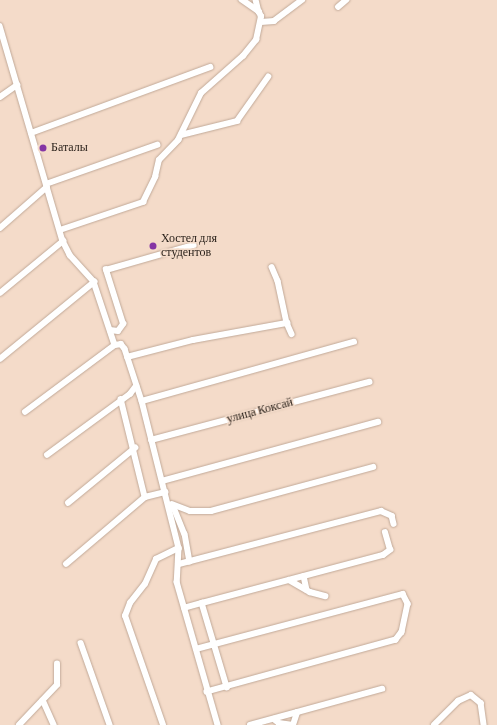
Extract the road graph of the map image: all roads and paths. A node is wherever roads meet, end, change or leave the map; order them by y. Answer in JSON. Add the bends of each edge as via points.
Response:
{"nodes":[{"id":1,"x":242,"y":0,"type":"edge"},
{"id":2,"x":256,"y":0,"type":"edge"},
{"id":3,"x":302,"y":0,"type":"edge"},
{"id":4,"x":346,"y":0,"type":"edge"},
{"id":5,"x":338,"y":7,"type":"dead end"},
{"id":6,"x":259,"y":12,"type":"junction"},
{"id":7,"x":261,"y":22,"type":"junction"},
{"id":8,"x":0,"y":26,"type":"edge"},
{"id":9,"x":210,"y":67,"type":"dead end"},
{"id":10,"x":268,"y":77,"type":"dead end"},
{"id":11,"x":17,"y":85,"type":"junction"},
{"id":12,"x":0,"y":97,"type":"edge"},
{"id":13,"x":31,"y":133,"type":"junction"},
{"id":14,"x":181,"y":135,"type":"junction"},
{"id":15,"x":157,"y":145,"type":"dead end"},
{"id":16,"x":46,"y":185,"type":"junction"},
{"id":17,"x":0,"y":228,"type":"edge"},
{"id":18,"x":60,"y":230,"type":"junction"},
{"id":19,"x":63,"y":241,"type":"junction"},
{"id":20,"x":194,"y":245,"type":"dead end"},
{"id":21,"x":272,"y":267,"type":"dead end"},
{"id":22,"x":94,"y":282,"type":"junction"},
{"id":23,"x":0,"y":293,"type":"edge"},
{"id":24,"x":287,"y":322,"type":"junction"},
{"id":25,"x":110,"y":330,"type":"junction"},
{"id":26,"x":292,"y":334,"type":"dead end"},
{"id":27,"x":354,"y":342,"type":"dead end"},
{"id":28,"x":115,"y":345,"type":"junction"},
{"id":29,"x":127,"y":357,"type":"junction"},
{"id":30,"x":0,"y":359,"type":"edge"},
{"id":31,"x":369,"y":382,"type":"dead end"},
{"id":32,"x":136,"y":386,"type":"junction"},
{"id":33,"x":121,"y":399,"type":"junction"},
{"id":34,"x":142,"y":401,"type":"junction"},
{"id":35,"x":26,"y":412,"type":"dead end"},
{"id":36,"x":378,"y":422,"type":"dead end"},
{"id":37,"x":151,"y":440,"type":"junction"},
{"id":38,"x":135,"y":448,"type":"junction"},
{"id":39,"x":47,"y":455,"type":"dead end"},
{"id":40,"x":373,"y":467,"type":"dead end"},
{"id":41,"x":162,"y":481,"type":"junction"},
{"id":42,"x":165,"y":492,"type":"junction"},
{"id":43,"x":146,"y":497,"type":"junction"},
{"id":44,"x":68,"y":503,"type":"dead end"},
{"id":45,"x":170,"y":503,"type":"junction"},
{"id":46,"x":394,"y":524,"type":"dead end"},
{"id":47,"x":385,"y":533,"type":"dead end"},
{"id":48,"x":179,"y":548,"type":"junction"},
{"id":49,"x":190,"y":562,"type":"junction"},
{"id":50,"x":66,"y":564,"type":"dead end"},
{"id":51,"x":179,"y":564,"type":"junction"},
{"id":52,"x":304,"y":576,"type":"junction"},
{"id":53,"x":289,"y":580,"type":"junction"},
{"id":54,"x":307,"y":590,"type":"junction"},
{"id":55,"x":326,"y":596,"type":"dead end"},
{"id":56,"x":202,"y":603,"type":"junction"},
{"id":57,"x":184,"y":608,"type":"junction"},
{"id":58,"x":81,"y":643,"type":"dead end"},
{"id":59,"x":214,"y":644,"type":"junction"},
{"id":60,"x":196,"y":649,"type":"junction"},
{"id":61,"x":57,"y":664,"type":"dead end"},
{"id":62,"x":227,"y":687,"type":"junction"},
{"id":63,"x":382,"y":689,"type":"dead end"},
{"id":64,"x":207,"y":692,"type":"junction"},
{"id":65,"x":43,"y":700,"type":"junction"},
{"id":66,"x":297,"y":713,"type":"junction"},
{"id":67,"x":274,"y":719,"type":"junction"},
{"id":68,"x":264,"y":723,"type":"edge"},
{"id":69,"x":19,"y":725,"type":"edge"},
{"id":70,"x":54,"y":725,"type":"edge"},
{"id":71,"x":110,"y":725,"type":"edge"},
{"id":72,"x":163,"y":725,"type":"edge"},
{"id":73,"x":218,"y":725,"type":"edge"},
{"id":74,"x":250,"y":725,"type":"edge"},
{"id":75,"x":434,"y":725,"type":"edge"},
{"id":76,"x":484,"y":725,"type":"edge"}],
"edges":[{"from":1,"to":6,"type":"street"},
{"from":2,"to":6,"type":"street"},
{"from":3,"to":7,"type":"street","via":[[274,22]]},
{"from":4,"to":5,"type":"street"},
{"from":6,"to":7,"type":"street"},
{"from":7,"to":14,"type":"street","via":[[256,40],[247,51],[201,93]]},
{"from":8,"to":11,"type":"street"},
{"from":9,"to":13,"type":"street"},
{"from":10,"to":14,"type":"street","via":[[237,121]]},
{"from":11,"to":12,"type":"street"},
{"from":11,"to":13,"type":"street"},
{"from":13,"to":16,"type":"street"},
{"from":14,"to":18,"type":"street","via":[[159,160],[155,177],[143,202]]},
{"from":15,"to":16,"type":"street"},
{"from":16,"to":17,"type":"street"},
{"from":16,"to":18,"type":"street"},
{"from":18,"to":19,"type":"street"},
{"from":19,"to":22,"type":"street","via":[[70,255]]},
{"from":19,"to":23,"type":"street"},
{"from":20,"to":25,"type":"street","via":[[106,270],[123,324],[118,331]]},
{"from":21,"to":24,"type":"street"},
{"from":22,"to":25,"type":"street"},
{"from":22,"to":30,"type":"street"},
{"from":24,"to":26,"type":"street"},
{"from":24,"to":29,"type":"street","via":[[193,340]]},
{"from":25,"to":28,"type":"street"},
{"from":27,"to":34,"type":"street"},
{"from":28,"to":29,"type":"street","via":[[121,344]]},
{"from":28,"to":35,"type":"street"},
{"from":29,"to":32,"type":"street"},
{"from":31,"to":37,"type":"street","name":"улица Коксай"},
{"from":32,"to":33,"type":"street","via":[[130,394]]},
{"from":32,"to":34,"type":"street"},
{"from":33,"to":38,"type":"street"},
{"from":33,"to":39,"type":"street"},
{"from":34,"to":37,"type":"street"},
{"from":36,"to":41,"type":"street"},
{"from":37,"to":41,"type":"street"},
{"from":38,"to":43,"type":"street"},
{"from":38,"to":44,"type":"street"},
{"from":40,"to":45,"type":"street","via":[[211,511],[190,510]]},
{"from":41,"to":42,"type":"street"},
{"from":42,"to":43,"type":"street"},
{"from":42,"to":45,"type":"street"},
{"from":43,"to":50,"type":"street"},
{"from":45,"to":48,"type":"street"},
{"from":45,"to":49,"type":"street","via":[[177,510]]},
{"from":46,"to":49,"type":"street","via":[[392,516],[381,511]]},
{"from":47,"to":52,"type":"street","via":[[390,550],[383,555]]},
{"from":48,"to":51,"type":"street"},
{"from":48,"to":72,"type":"street","via":[[156,559],[145,584],[130,603],[125,616]]},
{"from":49,"to":51,"type":"street"},
{"from":51,"to":57,"type":"street","via":[[177,582]]},
{"from":52,"to":53,"type":"street"},
{"from":52,"to":54,"type":"street"},
{"from":53,"to":54,"type":"street"},
{"from":53,"to":56,"type":"street"},
{"from":54,"to":55,"type":"street"},
{"from":56,"to":57,"type":"street"},
{"from":56,"to":59,"type":"street"},
{"from":57,"to":60,"type":"street"},
{"from":58,"to":71,"type":"street"},
{"from":59,"to":60,"type":"street"},
{"from":59,"to":62,"type":"street"},
{"from":59,"to":62,"type":"street","via":[[403,594],[408,604],[402,632],[396,640]]},
{"from":60,"to":64,"type":"street"},
{"from":61,"to":65,"type":"street","via":[[57,685]]},
{"from":62,"to":64,"type":"street"},
{"from":63,"to":66,"type":"street"},
{"from":64,"to":73,"type":"street"},
{"from":65,"to":69,"type":"street"},
{"from":65,"to":70,"type":"street"},
{"from":66,"to":67,"type":"street"},
{"from":66,"to":67,"type":"street","via":[[293,725],[279,723]]},
{"from":67,"to":68,"type":"street"},
{"from":68,"to":74,"type":"street"},
{"from":75,"to":76,"type":"street","via":[[458,701],[471,695],[481,704]]}]}
